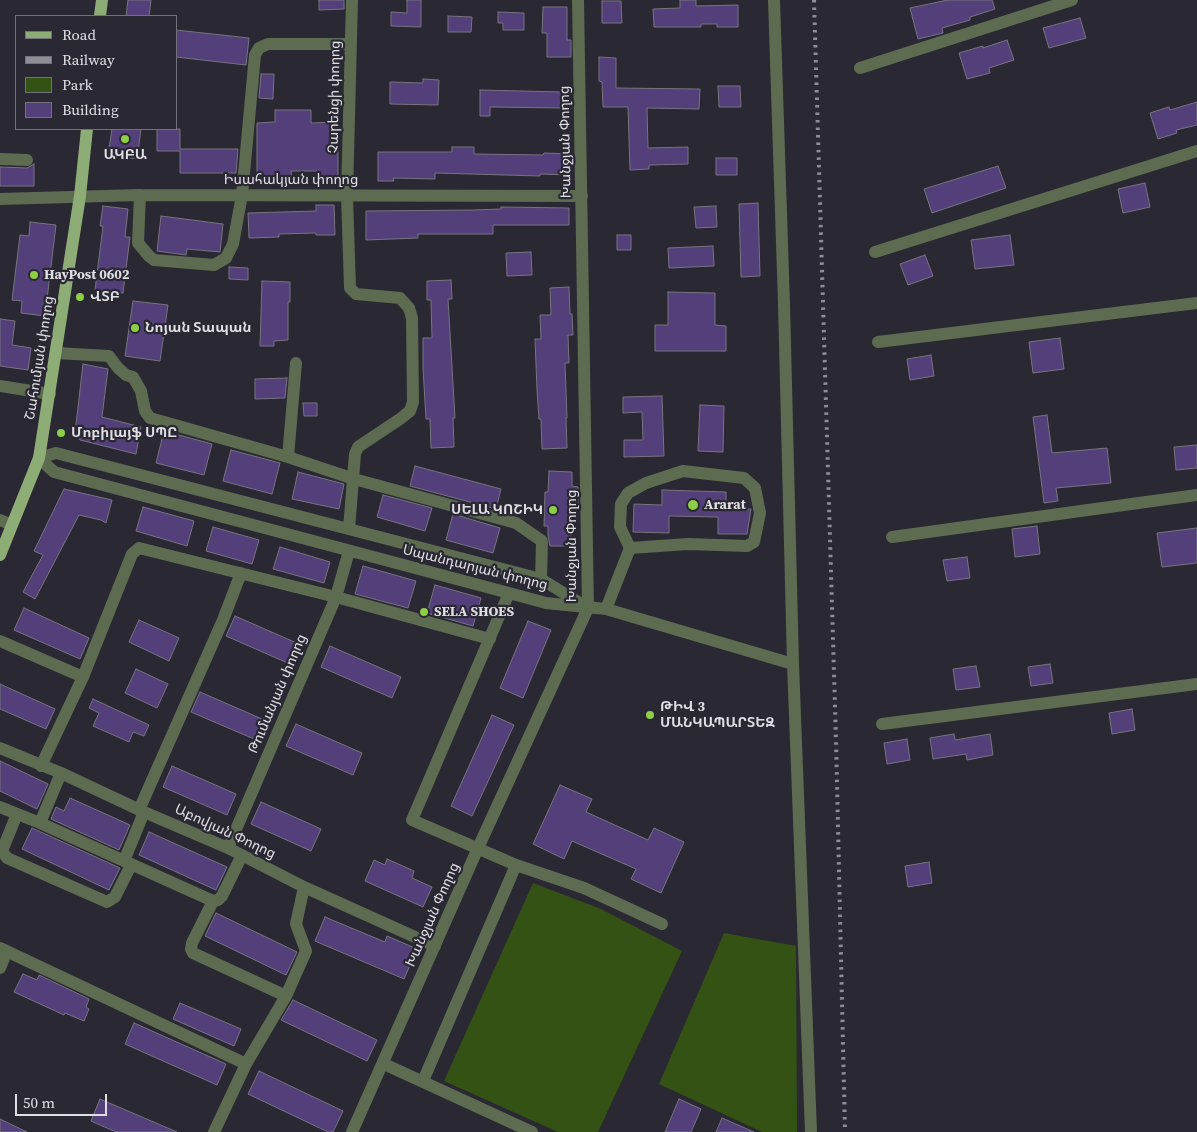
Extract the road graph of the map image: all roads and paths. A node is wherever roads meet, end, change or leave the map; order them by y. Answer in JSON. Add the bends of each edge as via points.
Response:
{"nodes":[{"id":1,"x":102,"y":0,"type":"edge"},
{"id":2,"x":352,"y":0,"type":"edge"},
{"id":3,"x":578,"y":0,"type":"edge"},
{"id":4,"x":774,"y":0,"type":"edge"},
{"id":5,"x":1072,"y":0,"type":"edge"},
{"id":6,"x":100,"y":15,"type":"edge"},
{"id":7,"x":351,"y":44,"type":"junction"},
{"id":8,"x":860,"y":68,"type":"dead end"},
{"id":9,"x":88,"y":130,"type":"edge"},
{"id":10,"x":1197,"y":151,"type":"edge"},
{"id":11,"x":0,"y":159,"type":"edge"},
{"id":12,"x":27,"y":160,"type":"dead end"},
{"id":13,"x":140,"y":195,"type":"junction"},
{"id":14,"x":242,"y":195,"type":"junction"},
{"id":15,"x":348,"y":195,"type":"junction"},
{"id":16,"x":80,"y":196,"type":"junction"},
{"id":17,"x":582,"y":196,"type":"junction"},
{"id":18,"x":0,"y":199,"type":"edge"},
{"id":19,"x":875,"y":252,"type":"dead end"},
{"id":20,"x":1197,"y":303,"type":"edge"},
{"id":21,"x":878,"y":342,"type":"dead end"},
{"id":22,"x":56,"y":353,"type":"junction"},
{"id":23,"x":296,"y":363,"type":"dead end"},
{"id":24,"x":0,"y":386,"type":"edge"},
{"id":25,"x":50,"y":394,"type":"junction"},
{"id":26,"x":288,"y":457,"type":"junction"},
{"id":27,"x":39,"y":458,"type":"junction"},
{"id":28,"x":354,"y":478,"type":"junction"},
{"id":29,"x":1197,"y":495,"type":"edge"},
{"id":30,"x":6,"y":523,"type":"edge"},
{"id":31,"x":349,"y":529,"type":"junction"},
{"id":32,"x":892,"y":537,"type":"dead end"},
{"id":33,"x":630,"y":548,"type":"junction"},
{"id":34,"x":349,"y":551,"type":"junction"},
{"id":35,"x":0,"y":555,"type":"edge"},
{"id":36,"x":241,"y":573,"type":"junction"},
{"id":37,"x":540,"y":579,"type":"junction"},
{"id":38,"x":509,"y":593,"type":"junction"},
{"id":39,"x":336,"y":597,"type":"junction"},
{"id":40,"x":588,"y":608,"type":"junction"},
{"id":41,"x":606,"y":609,"type":"junction"},
{"id":42,"x":490,"y":639,"type":"junction"},
{"id":43,"x":0,"y":641,"type":"edge"},
{"id":44,"x":793,"y":664,"type":"junction"},
{"id":45,"x":83,"y":677,"type":"junction"},
{"id":46,"x":1197,"y":684,"type":"edge"},
{"id":47,"x":882,"y":724,"type":"dead end"},
{"id":48,"x":0,"y":748,"type":"edge"},
{"id":49,"x":41,"y":766,"type":"junction"},
{"id":50,"x":61,"y":773,"type":"junction"},
{"id":51,"x":0,"y":807,"type":"edge"},
{"id":52,"x":141,"y":811,"type":"junction"},
{"id":53,"x":17,"y":814,"type":"junction"},
{"id":54,"x":40,"y":823,"type":"junction"},
{"id":55,"x":228,"y":848,"type":"junction"},
{"id":56,"x":478,"y":848,"type":"junction"},
{"id":57,"x":242,"y":855,"type":"junction"},
{"id":58,"x":128,"y":863,"type":"junction"},
{"id":59,"x":516,"y":865,"type":"junction"},
{"id":60,"x":304,"y":887,"type":"junction"},
{"id":61,"x":213,"y":901,"type":"junction"},
{"id":62,"x":662,"y":924,"type":"dead end"},
{"id":63,"x":435,"y":946,"type":"junction"},
{"id":64,"x":3,"y":950,"type":"edge"},
{"id":65,"x":0,"y":968,"type":"edge"},
{"id":66,"x":286,"y":996,"type":"junction"},
{"id":67,"x":246,"y":1064,"type":"junction"},
{"id":68,"x":384,"y":1064,"type":"junction"},
{"id":69,"x":423,"y":1081,"type":"junction"},
{"id":70,"x":214,"y":1132,"type":"edge"},
{"id":71,"x":352,"y":1132,"type":"edge"},
{"id":72,"x":532,"y":1132,"type":"edge"},
{"id":73,"x":811,"y":1132,"type":"edge"}],
"edges":[{"from":1,"to":6,"type":"main road"},
{"from":2,"to":7,"type":"street","name":"Չարենցի փողոց"},
{"from":3,"to":17,"type":"street","name":"Խանջյան Փողոց"},
{"from":4,"to":44,"type":"street"},
{"from":5,"to":8,"type":"street"},
{"from":7,"to":14,"type":"street","via":[[268,44],[259,48],[255,55]]},
{"from":7,"to":15,"type":"street","name":"Չարենցի փողոց"},
{"from":9,"to":16,"type":"main road","name":"Շահումյան փողոց"},
{"from":10,"to":19,"type":"street"},
{"from":11,"to":12,"type":"street"},
{"from":13,"to":14,"type":"street","name":"Իսահակյան փողոց"},
{"from":13,"to":14,"type":"street","via":[[138,243],[149,256],[154,260],[214,265],[226,258],[234,244]]},
{"from":13,"to":16,"type":"street","name":"Իսահակյան փողոց"},
{"from":14,"to":15,"type":"street","name":"Իսահակյան փողոց"},
{"from":15,"to":17,"type":"street","name":"Իսահակյան փողոց"},
{"from":15,"to":28,"type":"street","name":"Չարենցի փողոց","via":[[350,288],[356,294],[400,298],[409,308],[412,318],[413,402],[410,411],[358,447]]},
{"from":16,"to":18,"type":"street","name":"Իսահակյան փողոց"},
{"from":16,"to":22,"type":"main road","name":"Շահումյան փողոց"},
{"from":17,"to":40,"type":"street","name":"Խանջյան Փողոց"},
{"from":20,"to":21,"type":"street"},
{"from":22,"to":25,"type":"main road","name":"Շահումյան փողոց"},
{"from":22,"to":26,"type":"street","via":[[109,356],[126,375],[133,377],[150,418]]},
{"from":23,"to":26,"type":"street"},
{"from":24,"to":25,"type":"street"},
{"from":25,"to":27,"type":"main road","name":"Շահումյան փողոց"},
{"from":26,"to":28,"type":"street"},
{"from":27,"to":30,"type":"main road","name":"Շահումյան փողոց"},
{"from":27,"to":31,"type":"street","name":"Սպանդարյան փողոց","via":[[56,453]]},
{"from":27,"to":34,"type":"street","name":"Սպանդարյան փողոց","via":[[54,472]]},
{"from":28,"to":31,"type":"street"},
{"from":28,"to":37,"type":"street","via":[[516,523],[542,541]]},
{"from":29,"to":32,"type":"street"},
{"from":30,"to":35,"type":"main road","name":"Շահումյան փողոց"},
{"from":31,"to":37,"type":"street","name":"Սպանդարյան փողոց"},
{"from":33,"to":33,"type":"street","via":[[688,544],[747,546],[754,542],[760,513],[756,488],[744,478],[683,471],[646,483],[628,493],[621,504],[620,527]]},
{"from":33,"to":41,"type":"street"},
{"from":34,"to":38,"type":"street","name":"Սպանդարյան փողոց"},
{"from":34,"to":39,"type":"street","name":"Թումանյան փողոց"},
{"from":36,"to":39,"type":"street"},
{"from":36,"to":45,"type":"street","via":[[138,548],[132,554]]},
{"from":36,"to":52,"type":"street"},
{"from":37,"to":40,"type":"street","name":"Սպանդարյան փողոց"},
{"from":38,"to":40,"type":"street","name":"Սպանդարյան փողոց","via":[[546,603]]},
{"from":38,"to":42,"type":"street"},
{"from":39,"to":42,"type":"street"},
{"from":39,"to":55,"type":"street","name":"Թումանյան փողոց"},
{"from":40,"to":41,"type":"street"},
{"from":40,"to":56,"type":"street","name":"Խանջյան Փողոց"},
{"from":41,"to":44,"type":"street"},
{"from":42,"to":56,"type":"street","via":[[412,820]]},
{"from":43,"to":45,"type":"street"},
{"from":44,"to":73,"type":"street"},
{"from":45,"to":49,"type":"street"},
{"from":46,"to":47,"type":"street"},
{"from":48,"to":49,"type":"street","name":"Աբովյան Փողոց"},
{"from":49,"to":50,"type":"street","name":"Աբովյան Փողոց"},
{"from":50,"to":52,"type":"street","name":"Աբովյան Փողոց"},
{"from":50,"to":54,"type":"street"},
{"from":51,"to":53,"type":"street"},
{"from":52,"to":55,"type":"street","name":"Աբովյան Փողոց"},
{"from":52,"to":58,"type":"street"},
{"from":53,"to":54,"type":"street"},
{"from":53,"to":58,"type":"street","via":[[2,851],[7,858],[107,902],[115,897]]},
{"from":54,"to":58,"type":"street"},
{"from":55,"to":57,"type":"street","name":"Աբովյան Փողոց"},
{"from":56,"to":59,"type":"street"},
{"from":56,"to":63,"type":"street","name":"Խանջյան Փողոց"},
{"from":57,"to":60,"type":"street","name":"Աբովյան Փողոց"},
{"from":57,"to":61,"type":"street","via":[[222,896]]},
{"from":58,"to":61,"type":"street"},
{"from":59,"to":62,"type":"street","via":[[584,888]]},
{"from":59,"to":69,"type":"street"},
{"from":60,"to":63,"type":"street","name":"Աբովյան Փողոց"},
{"from":60,"to":66,"type":"street","via":[[296,924],[306,951]]},
{"from":61,"to":66,"type":"street","via":[[192,943],[193,953]]},
{"from":63,"to":68,"type":"street","name":"Խանջյան Փողոց"},
{"from":64,"to":65,"type":"street"},
{"from":64,"to":67,"type":"street"},
{"from":66,"to":67,"type":"street"},
{"from":67,"to":70,"type":"street"},
{"from":68,"to":69,"type":"street"},
{"from":68,"to":71,"type":"street","name":"Խանջյան Փողոց"},
{"from":69,"to":72,"type":"street"}]}
